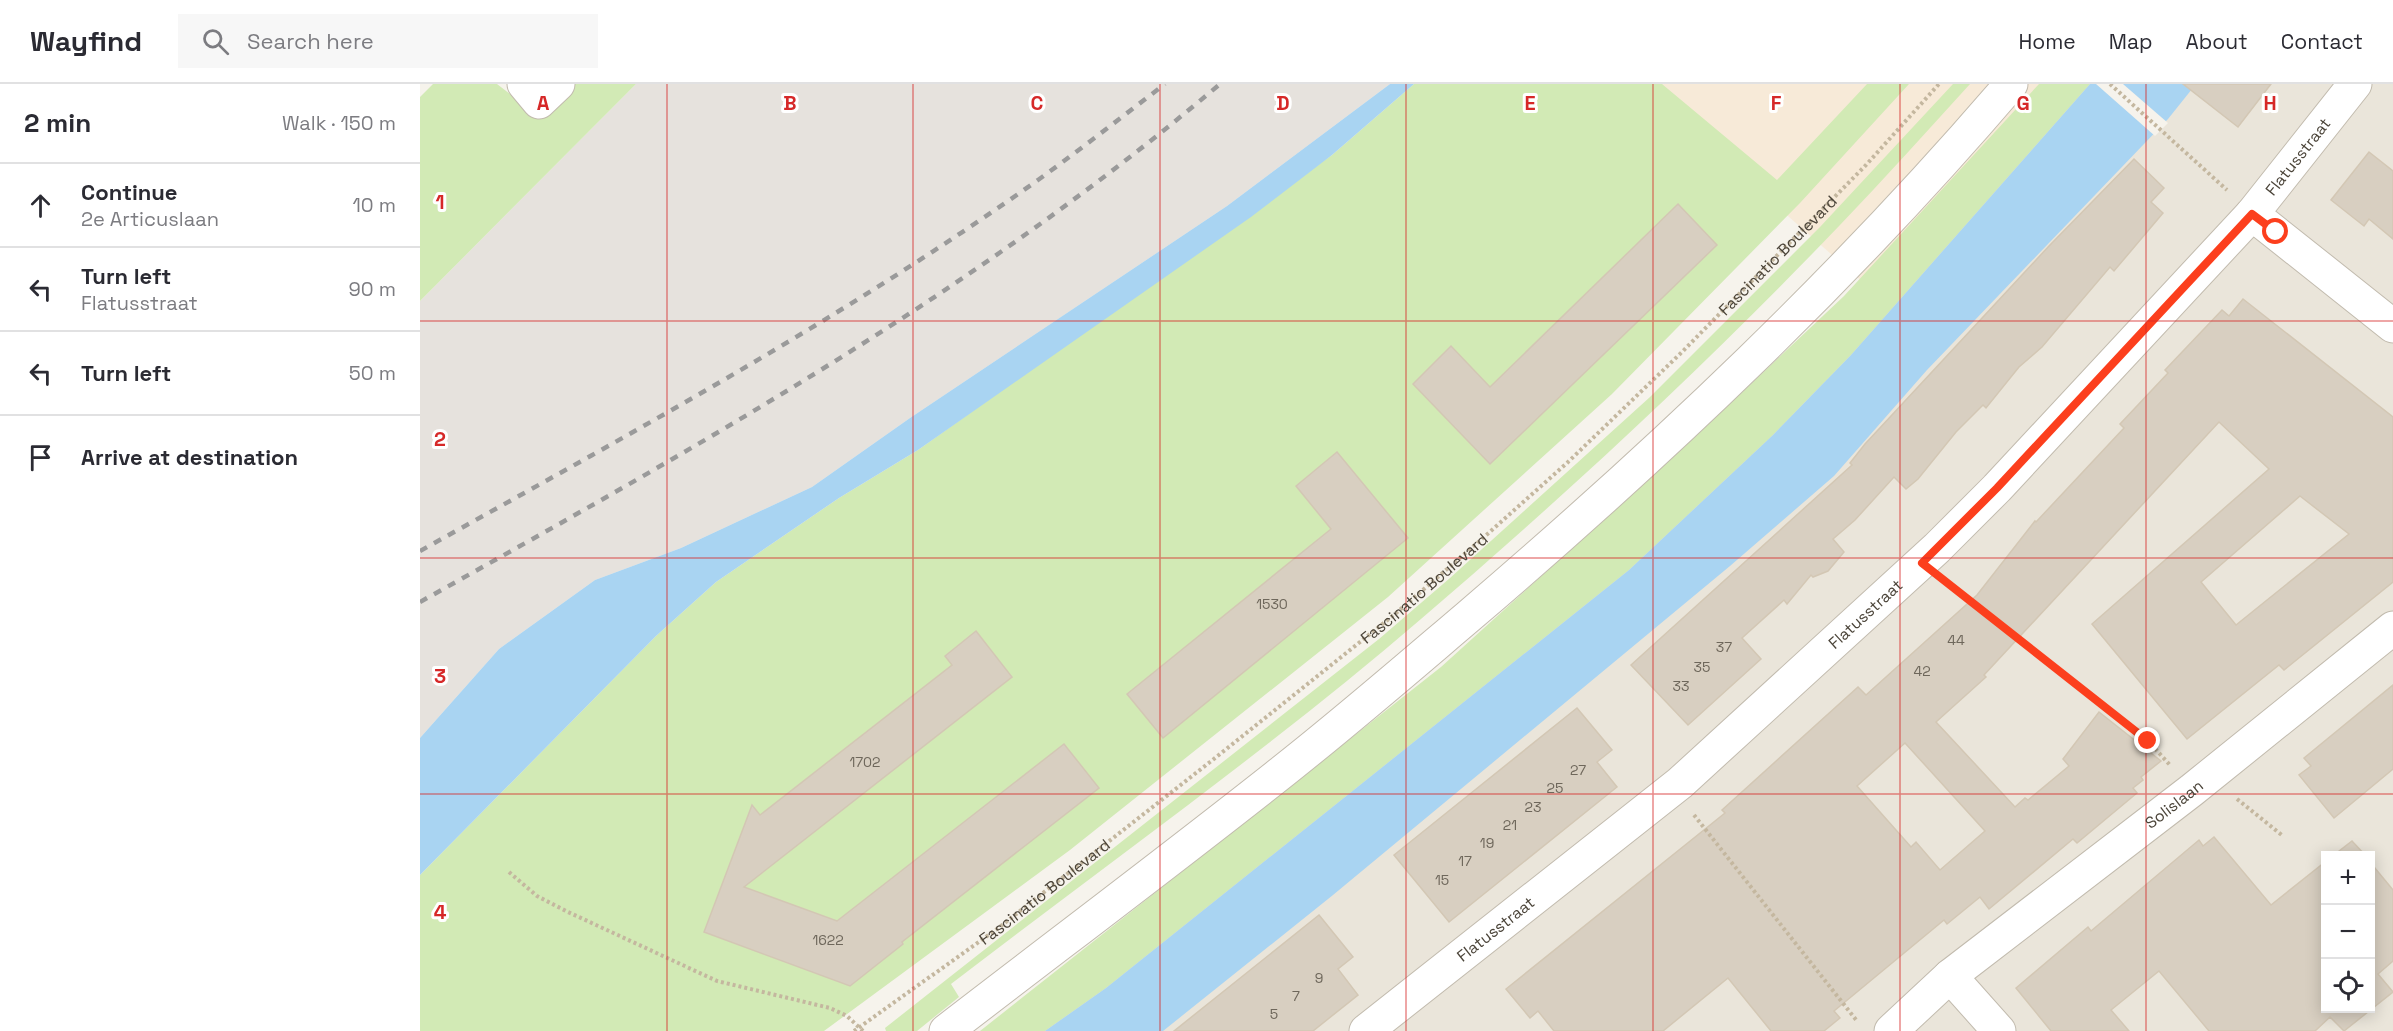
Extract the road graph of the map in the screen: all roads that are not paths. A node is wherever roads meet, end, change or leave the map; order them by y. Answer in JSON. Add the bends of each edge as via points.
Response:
{"nodes":[{"id":1,"x":524,"y":84,"type":"edge"},
{"id":2,"x":558,"y":84,"type":"edge"},
{"id":3,"x":2012,"y":84,"type":"edge"},
{"id":4,"x":2355,"y":84,"type":"edge"},
{"id":5,"x":2252,"y":214,"type":"junction"},
{"id":6,"x":2393,"y":326,"type":"edge"},
{"id":7,"x":2393,"y":628,"type":"edge"},
{"id":8,"x":1950,"y":976,"type":"junction"},
{"id":9,"x":946,"y":1031,"type":"edge"},
{"id":10,"x":1366,"y":1031,"type":"edge"},
{"id":11,"x":1891,"y":1031,"type":"edge"},
{"id":12,"x":1999,"y":1031,"type":"edge"}],
"edges":[{"from":1,"to":2,"type":"street","via":[[539,102]]},
{"from":3,"to":9,"type":"street","via":[[1804,309],[1576,525],[1289,767]]},
{"from":4,"to":5,"type":"street","name":"Flatusstraat"},
{"from":5,"to":6,"type":"street"},
{"from":5,"to":10,"type":"street","name":"Flatusstraat","via":[[1922,563],[1673,789]]},
{"from":7,"to":8,"type":"street","name":"Solislaan","via":[[2201,783]]},
{"from":8,"to":11,"type":"street","name":"Solislaan"},
{"from":8,"to":12,"type":"street"}]}
